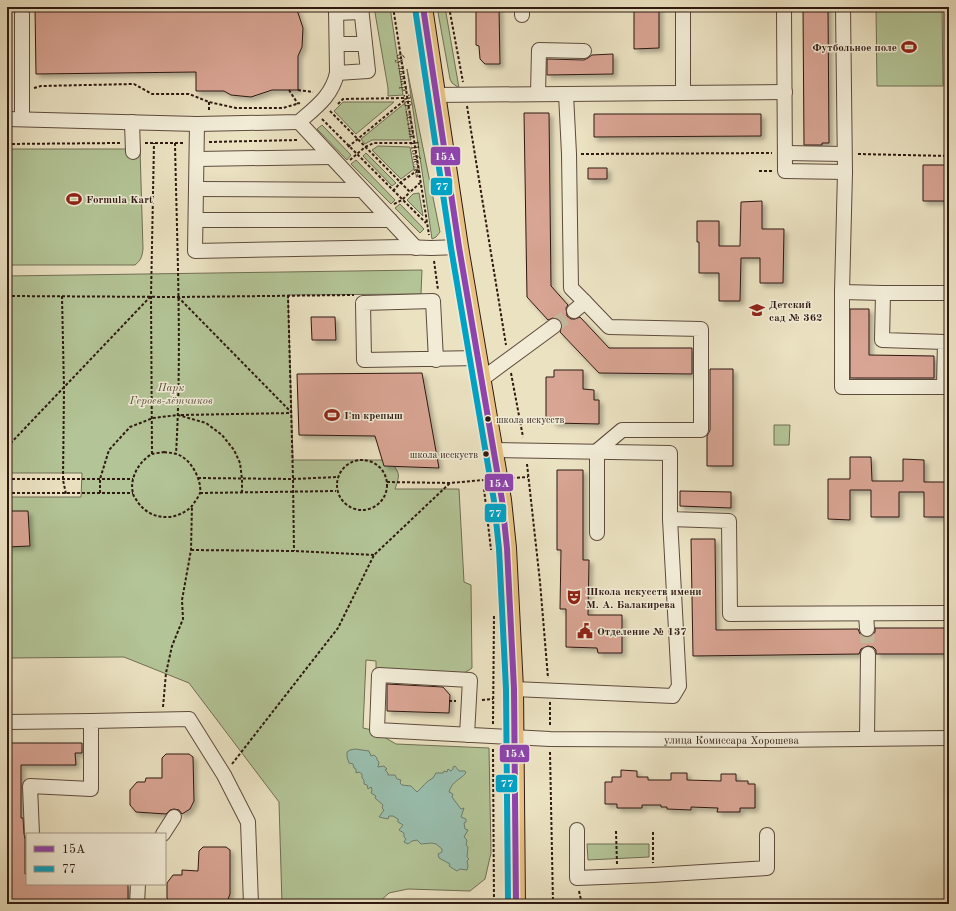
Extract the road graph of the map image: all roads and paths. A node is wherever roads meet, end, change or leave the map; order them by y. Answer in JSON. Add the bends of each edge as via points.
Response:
{"nodes":[{"id":1,"x":393,"y":7,"type":"edge"},
{"id":2,"x":423,"y":7,"type":"edge"},
{"id":3,"x":449,"y":7,"type":"edge"},
{"id":4,"x":843,"y":7,"type":"edge"},
{"id":5,"x":336,"y":10,"type":"edge"},
{"id":6,"x":361,"y":10,"type":"edge"},
{"id":7,"x":784,"y":10,"type":"joint"},
{"id":8,"x":683,"y":12,"type":"joint"},
{"id":9,"x":22,"y":14,"type":"dead end"},
{"id":10,"x":337,"y":44,"type":"junction"},
{"id":11,"x":365,"y":44,"type":"junction"},
{"id":12,"x":584,"y":51,"type":"dead end"},
{"id":13,"x":337,"y":73,"type":"junction"},
{"id":14,"x":22,"y":90,"type":"junction"},
{"id":15,"x":298,"y":90,"type":"dead end"},
{"id":16,"x":785,"y":92,"type":"junction"},
{"id":17,"x":683,"y":93,"type":"junction"},
{"id":18,"x":538,"y":94,"type":"junction"},
{"id":19,"x":566,"y":94,"type":"junction"},
{"id":20,"x":436,"y":95,"type":"junction"},
{"id":21,"x":466,"y":95,"type":"junction"},
{"id":22,"x":406,"y":98,"type":"junction"},
{"id":23,"x":304,"y":101,"type":"dead end"},
{"id":24,"x":321,"y":103,"type":"junction"},
{"id":25,"x":7,"y":119,"type":"edge"},
{"id":26,"x":22,"y":119,"type":"junction"},
{"id":27,"x":132,"y":122,"type":"junction"},
{"id":28,"x":298,"y":122,"type":"junction"},
{"id":29,"x":197,"y":124,"type":"junction"},
{"id":30,"x":357,"y":138,"type":"junction"},
{"id":31,"x":414,"y":142,"type":"junction"},
{"id":32,"x":154,"y":143,"type":"junction"},
{"id":33,"x":175,"y":143,"type":"junction"},
{"id":34,"x":197,"y":143,"type":"junction"},
{"id":35,"x":7,"y":144,"type":"edge"},
{"id":36,"x":348,"y":146,"type":"junction"},
{"id":37,"x":366,"y":147,"type":"junction"},
{"id":38,"x":133,"y":148,"type":"junction"},
{"id":39,"x":785,"y":153,"type":"junction"},
{"id":40,"x":569,"y":154,"type":"junction"},
{"id":41,"x":844,"y":154,"type":"junction"},
{"id":42,"x":357,"y":155,"type":"junction"},
{"id":43,"x":949,"y":156,"type":"edge"},
{"id":44,"x":197,"y":159,"type":"junction"},
{"id":45,"x":336,"y":162,"type":"junction"},
{"id":46,"x":418,"y":170,"type":"junction"},
{"id":47,"x":845,"y":172,"type":"junction"},
{"id":48,"x":401,"y":182,"type":"junction"},
{"id":49,"x":420,"y":183,"type":"junction"},
{"id":50,"x":196,"y":189,"type":"junction"},
{"id":51,"x":361,"y":190,"type":"junction"},
{"id":52,"x":393,"y":191,"type":"junction"},
{"id":53,"x":410,"y":192,"type":"junction"},
{"id":54,"x":402,"y":200,"type":"junction"},
{"id":55,"x":385,"y":216,"type":"junction"},
{"id":56,"x":196,"y":220,"type":"junction"},
{"id":57,"x":416,"y":248,"type":"junction"},
{"id":58,"x":459,"y":248,"type":"junction"},
{"id":59,"x":842,"y":292,"type":"junction"},
{"id":60,"x":949,"y":293,"type":"edge"},
{"id":61,"x":883,"y":294,"type":"junction"},
{"id":62,"x":288,"y":295,"type":"junction"},
{"id":63,"x":358,"y":295,"type":"dead end"},
{"id":64,"x":7,"y":296,"type":"edge"},
{"id":65,"x":62,"y":296,"type":"junction"},
{"id":66,"x":151,"y":296,"type":"junction"},
{"id":67,"x":178,"y":297,"type":"junction"},
{"id":68,"x":554,"y":326,"type":"tunnel mouth"},
{"id":69,"x":478,"y":358,"type":"junction"},
{"id":70,"x":508,"y":358,"type":"junction"},
{"id":71,"x":436,"y":360,"type":"junction"},
{"id":72,"x":482,"y":379,"type":"junction"},
{"id":73,"x":64,"y":389,"type":"junction"},
{"id":74,"x":291,"y":413,"type":"junction"},
{"id":75,"x":178,"y":415,"type":"junction"},
{"id":76,"x":153,"y":418,"type":"junction"},
{"id":77,"x":7,"y":447,"type":"edge"},
{"id":78,"x":494,"y":450,"type":"junction"},
{"id":79,"x":525,"y":450,"type":"junction"},
{"id":80,"x":597,"y":451,"type":"junction"},
{"id":81,"x":152,"y":454,"type":"junction"},
{"id":82,"x":176,"y":454,"type":"junction"},
{"id":83,"x":337,"y":476,"type":"junction"},
{"id":84,"x":198,"y":478,"type":"junction"},
{"id":85,"x":7,"y":479,"type":"edge"},
{"id":86,"x":100,"y":479,"type":"junction"},
{"id":87,"x":133,"y":479,"type":"junction"},
{"id":88,"x":242,"y":479,"type":"junction"},
{"id":89,"x":294,"y":479,"type":"junction"},
{"id":90,"x":63,"y":480,"type":"junction"},
{"id":91,"x":387,"y":482,"type":"junction"},
{"id":92,"x":450,"y":483,"type":"junction"},
{"id":93,"x":336,"y":491,"type":"junction"},
{"id":94,"x":242,"y":492,"type":"junction"},
{"id":95,"x":294,"y":492,"type":"junction"},
{"id":96,"x":7,"y":493,"type":"edge"},
{"id":97,"x":100,"y":493,"type":"junction"},
{"id":98,"x":133,"y":493,"type":"junction"},
{"id":99,"x":200,"y":493,"type":"junction"},
{"id":100,"x":66,"y":494,"type":"junction"},
{"id":101,"x":192,"y":505,"type":"junction"},
{"id":102,"x":670,"y":519,"type":"junction"},
{"id":103,"x":596,"y":534,"type":"dead end"},
{"id":104,"x":191,"y":550,"type":"junction"},
{"id":105,"x":294,"y":551,"type":"junction"},
{"id":106,"x":491,"y":551,"type":"dead end"},
{"id":107,"x":374,"y":555,"type":"junction"},
{"id":108,"x":949,"y":613,"type":"edge"},
{"id":109,"x":494,"y":614,"type":"dead end"},
{"id":110,"x":866,"y":614,"type":"junction"},
{"id":111,"x":867,"y":629,"type":"tunnel mouth"},
{"id":112,"x":868,"y":654,"type":"tunnel mouth"},
{"id":113,"x":514,"y":690,"type":"junction"},
{"id":114,"x":550,"y":691,"type":"junction"},
{"id":115,"x":162,"y":720,"type":"junction"},
{"id":116,"x":92,"y":721,"type":"junction"},
{"id":117,"x":7,"y":722,"type":"edge"},
{"id":118,"x":468,"y":735,"type":"junction"},
{"id":119,"x":493,"y":737,"type":"junction"},
{"id":120,"x":515,"y":738,"type":"junction"},
{"id":121,"x":867,"y":738,"type":"junction"},
{"id":122,"x":949,"y":738,"type":"edge"},
{"id":123,"x":550,"y":739,"type":"junction"},
{"id":124,"x":224,"y":775,"type":"junction"},
{"id":125,"x":174,"y":817,"type":"dead end"},
{"id":126,"x":576,"y":830,"type":"dead end"},
{"id":127,"x":616,"y":831,"type":"dead end"},
{"id":128,"x":653,"y":832,"type":"dead end"},
{"id":129,"x":32,"y":833,"type":"edge"},
{"id":130,"x":164,"y":833,"type":"edge"},
{"id":131,"x":768,"y":835,"type":"dead end"},
{"id":132,"x":653,"y":875,"type":"junction"},
{"id":133,"x":618,"y":876,"type":"junction"},
{"id":134,"x":138,"y":885,"type":"edge"},
{"id":135,"x":137,"y":904,"type":"edge"},
{"id":136,"x":251,"y":904,"type":"edge"},
{"id":137,"x":494,"y":904,"type":"edge"},
{"id":138,"x":516,"y":904,"type":"edge"},
{"id":139,"x":552,"y":904,"type":"edge"}],
"edges":[{"from":1,"to":22,"type":"path","name":"бульвар 30-летия Победы"},
{"from":2,"to":20,"type":"main road"},
{"from":3,"to":21,"type":"path"},
{"from":4,"to":41,"type":"street"},
{"from":5,"to":6,"type":"street"},
{"from":5,"to":10,"type":"street"},
{"from":6,"to":11,"type":"street"},
{"from":7,"to":8,"type":"path"},
{"from":7,"to":16,"type":"street"},
{"from":8,"to":17,"type":"street"},
{"from":9,"to":14,"type":"street"},
{"from":10,"to":11,"type":"street"},
{"from":10,"to":13,"type":"street"},
{"from":11,"to":13,"type":"street","via":[[368,71]]},
{"from":12,"to":18,"type":"street","via":[[539,50]]},
{"from":13,"to":24,"type":"street","via":[[335,84]]},
{"from":14,"to":23,"type":"path","via":[[41,86],[134,84],[152,94],[189,94],[236,108],[283,108]]},
{"from":14,"to":26,"type":"street"},
{"from":15,"to":24,"type":"path","via":[[316,92]]},
{"from":16,"to":17,"type":"street"},
{"from":16,"to":39,"type":"street"},
{"from":17,"to":19,"type":"street"},
{"from":18,"to":19,"type":"street"},
{"from":18,"to":21,"type":"street"},
{"from":19,"to":40,"type":"street"},
{"from":20,"to":21,"type":"street"},
{"from":20,"to":58,"type":"main road"},
{"from":21,"to":70,"type":"path"},
{"from":22,"to":24,"type":"path","via":[[343,99]]},
{"from":22,"to":30,"type":"path"},
{"from":22,"to":31,"type":"path","name":"бульвар 30-летия Победы"},
{"from":24,"to":28,"type":"street"},
{"from":24,"to":30,"type":"path"},
{"from":24,"to":36,"type":"path","via":[[322,120]]},
{"from":25,"to":26,"type":"street"},
{"from":26,"to":27,"type":"street"},
{"from":27,"to":29,"type":"street"},
{"from":27,"to":38,"type":"street"},
{"from":28,"to":29,"type":"street"},
{"from":28,"to":34,"type":"path","via":[[299,140]]},
{"from":28,"to":45,"type":"street"},
{"from":29,"to":34,"type":"street"},
{"from":30,"to":36,"type":"path"},
{"from":30,"to":37,"type":"path"},
{"from":31,"to":37,"type":"path","via":[[374,143]]},
{"from":31,"to":46,"type":"path","name":"бульвар 30-летия Победы"},
{"from":32,"to":33,"type":"path"},
{"from":32,"to":38,"type":"path"},
{"from":32,"to":66,"type":"path"},
{"from":33,"to":34,"type":"path"},
{"from":33,"to":67,"type":"path"},
{"from":34,"to":44,"type":"street"},
{"from":35,"to":38,"type":"path"},
{"from":36,"to":42,"type":"path"},
{"from":37,"to":42,"type":"path"},
{"from":37,"to":48,"type":"path"},
{"from":39,"to":40,"type":"path"},
{"from":39,"to":41,"type":"street"},
{"from":39,"to":47,"type":"street","via":[[785,171]]},
{"from":40,"to":80,"type":"street","via":[[571,288],[579,306],[609,327],[701,329],[701,430],[622,430]]},
{"from":41,"to":43,"type":"path"},
{"from":41,"to":47,"type":"street"},
{"from":42,"to":45,"type":"path"},
{"from":42,"to":52,"type":"path"},
{"from":44,"to":45,"type":"street"},
{"from":44,"to":50,"type":"street"},
{"from":45,"to":51,"type":"street"},
{"from":46,"to":48,"type":"path"},
{"from":46,"to":49,"type":"path","name":"бульвар 30-летия Победы"},
{"from":47,"to":59,"type":"street"},
{"from":48,"to":52,"type":"path"},
{"from":48,"to":53,"type":"path"},
{"from":49,"to":53,"type":"path"},
{"from":49,"to":54,"type":"path","name":"бульвар 30-летия Победы","via":[[427,224]]},
{"from":50,"to":51,"type":"street"},
{"from":50,"to":56,"type":"street"},
{"from":51,"to":55,"type":"street"},
{"from":52,"to":54,"type":"path"},
{"from":53,"to":54,"type":"path"},
{"from":54,"to":55,"type":"path"},
{"from":55,"to":56,"type":"street"},
{"from":55,"to":57,"type":"street"},
{"from":56,"to":57,"type":"street","via":[[195,250]]},
{"from":57,"to":58,"type":"street"},
{"from":58,"to":69,"type":"main road"},
{"from":59,"to":61,"type":"street"},
{"from":59,"to":61,"type":"street","via":[[842,387],[944,387],[945,342],[882,340]]},
{"from":60,"to":61,"type":"street"},
{"from":62,"to":63,"type":"path"},
{"from":62,"to":67,"type":"path"},
{"from":62,"to":74,"type":"path"},
{"from":64,"to":65,"type":"path"},
{"from":65,"to":66,"type":"path"},
{"from":65,"to":73,"type":"path"},
{"from":66,"to":67,"type":"path"},
{"from":66,"to":73,"type":"path"},
{"from":66,"to":76,"type":"path"},
{"from":67,"to":74,"type":"path"},
{"from":67,"to":75,"type":"path"},
{"from":68,"to":70,"type":"street"},
{"from":69,"to":71,"type":"street"},
{"from":69,"to":72,"type":"main road"},
{"from":70,"to":72,"type":"street"},
{"from":70,"to":79,"type":"path"},
{"from":71,"to":71,"type":"street","via":[[364,360],[363,303],[434,301]]},
{"from":72,"to":78,"type":"main road"},
{"from":73,"to":77,"type":"path"},
{"from":73,"to":90,"type":"path"},
{"from":74,"to":75,"type":"path"},
{"from":74,"to":89,"type":"path"},
{"from":75,"to":76,"type":"path"},
{"from":75,"to":82,"type":"path"},
{"from":75,"to":88,"type":"path","via":[[206,423],[222,435],[240,463]]},
{"from":76,"to":81,"type":"path"},
{"from":76,"to":86,"type":"path","via":[[130,427],[109,450]]},
{"from":78,"to":79,"type":"street"},
{"from":78,"to":113,"type":"main road","via":[[507,548]]},
{"from":79,"to":80,"type":"street"},
{"from":79,"to":114,"type":"path"},
{"from":80,"to":102,"type":"street","via":[[670,453]]},
{"from":80,"to":103,"type":"street"},
{"from":81,"to":82,"type":"path"},
{"from":81,"to":87,"type":"path","via":[[142,462]]},
{"from":82,"to":84,"type":"path","via":[[192,465]]},
{"from":83,"to":89,"type":"path"},
{"from":83,"to":91,"type":"path","via":[[344,466],[356,460],[373,462],[383,471]]},
{"from":83,"to":93,"type":"path"},
{"from":84,"to":88,"type":"path"},
{"from":84,"to":99,"type":"path"},
{"from":85,"to":90,"type":"path"},
{"from":86,"to":87,"type":"path"},
{"from":86,"to":90,"type":"path"},
{"from":86,"to":97,"type":"path"},
{"from":87,"to":98,"type":"path"},
{"from":88,"to":89,"type":"path"},
{"from":88,"to":94,"type":"path"},
{"from":89,"to":95,"type":"path"},
{"from":90,"to":100,"type":"path"},
{"from":91,"to":92,"type":"path"},
{"from":91,"to":93,"type":"path","via":[[386,493],[376,507],[358,511],[343,503]]},
{"from":92,"to":106,"type":"path","via":[[483,480]]},
{"from":92,"to":107,"type":"path"},
{"from":93,"to":95,"type":"path"},
{"from":94,"to":95,"type":"path"},
{"from":94,"to":99,"type":"path"},
{"from":95,"to":105,"type":"path"},
{"from":96,"to":100,"type":"path"},
{"from":97,"to":98,"type":"path"},
{"from":97,"to":100,"type":"path"},
{"from":98,"to":101,"type":"path","via":[[142,508],[152,516],[169,518],[182,514]]},
{"from":99,"to":101,"type":"path"},
{"from":101,"to":104,"type":"path"},
{"from":102,"to":110,"type":"street","via":[[729,521],[730,614]]},
{"from":102,"to":114,"type":"street","via":[[679,686],[673,696]]},
{"from":104,"to":105,"type":"path"},
{"from":104,"to":115,"type":"path","via":[[182,600],[183,619],[172,646],[166,673]]},
{"from":105,"to":107,"type":"path"},
{"from":107,"to":124,"type":"path","via":[[338,628]]},
{"from":108,"to":110,"type":"street"},
{"from":109,"to":119,"type":"path"},
{"from":110,"to":111,"type":"street"},
{"from":112,"to":121,"type":"street"},
{"from":113,"to":114,"type":"street"},
{"from":113,"to":120,"type":"main road"},
{"from":114,"to":123,"type":"path"},
{"from":115,"to":116,"type":"street"},
{"from":115,"to":124,"type":"street","via":[[189,719]]},
{"from":116,"to":117,"type":"street"},
{"from":116,"to":129,"type":"street","via":[[91,789],[30,786]]},
{"from":118,"to":118,"type":"street","name":"улица Комиссара Хорошева","via":[[470,680],[379,675],[376,730]]},
{"from":118,"to":119,"type":"street","name":"улица Комиссара Хорошева"},
{"from":119,"to":120,"type":"street","name":"улица Комиссара Хорошева"},
{"from":119,"to":137,"type":"path"},
{"from":120,"to":123,"type":"street","name":"улица Комиссара Хорошева"},
{"from":120,"to":138,"type":"main road"},
{"from":121,"to":122,"type":"street","name":"улица Комиссара Хорошева"},
{"from":121,"to":123,"type":"street","name":"улица Комиссара Хорошева"},
{"from":123,"to":139,"type":"path"},
{"from":124,"to":136,"type":"street","via":[[248,822]]},
{"from":125,"to":130,"type":"street"},
{"from":126,"to":133,"type":"street","via":[[577,878]]},
{"from":127,"to":133,"type":"path"},
{"from":128,"to":132,"type":"path"},
{"from":131,"to":132,"type":"street","via":[[767,868]]},
{"from":132,"to":133,"type":"street"},
{"from":134,"to":135,"type":"street"}]}
